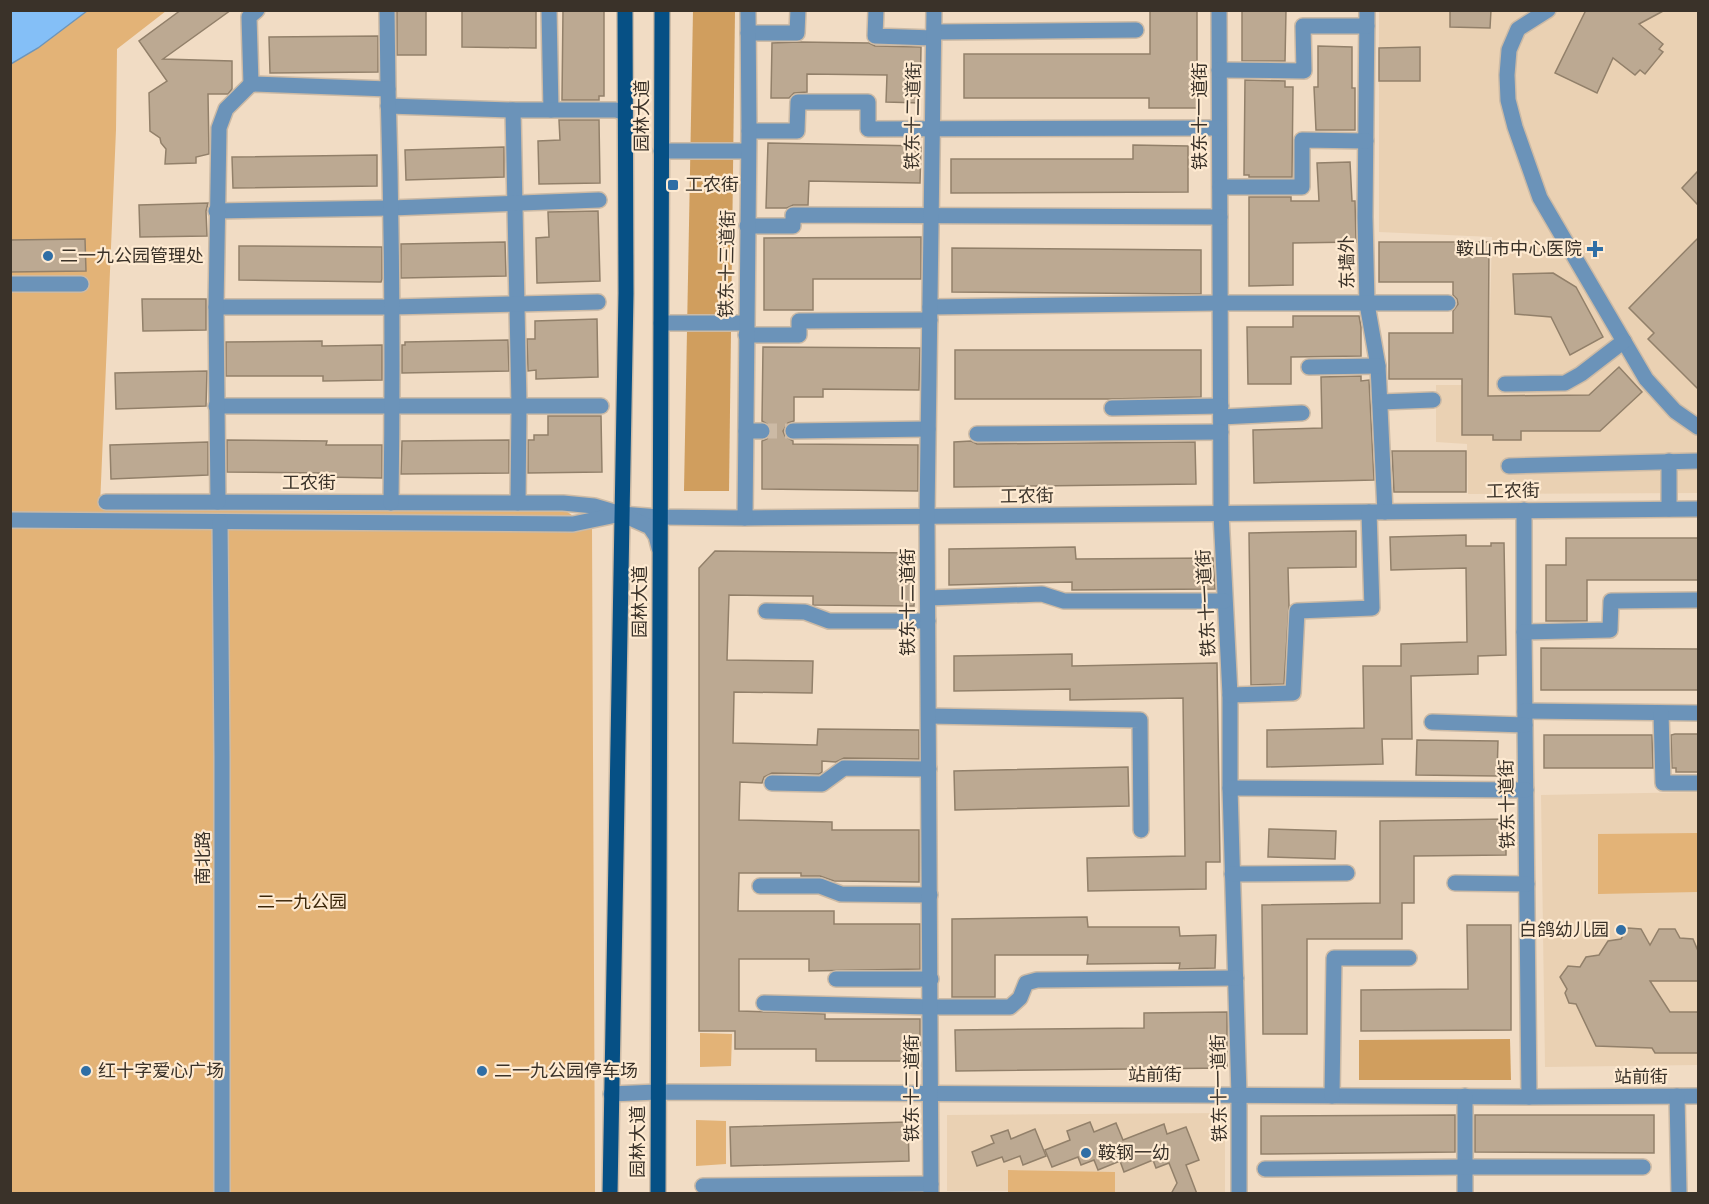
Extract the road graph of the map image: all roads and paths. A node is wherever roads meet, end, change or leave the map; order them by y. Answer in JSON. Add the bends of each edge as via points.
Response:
{"nodes":[{"id":1,"x":257,"y":10,"type":"edge"},
{"id":2,"x":387,"y":10,"type":"edge"},
{"id":3,"x":549,"y":10,"type":"edge"},
{"id":4,"x":625,"y":10,"type":"edge"},
{"id":5,"x":662,"y":10,"type":"edge"},
{"id":6,"x":748,"y":10,"type":"edge"},
{"id":7,"x":798,"y":10,"type":"edge"},
{"id":8,"x":876,"y":10,"type":"edge"},
{"id":9,"x":934,"y":10,"type":"edge"},
{"id":10,"x":1219,"y":10,"type":"edge"},
{"id":11,"x":1548,"y":10,"type":"edge"},
{"id":12,"x":1367,"y":18,"type":"edge"},
{"id":13,"x":1136,"y":30,"type":"dead end"},
{"id":14,"x":748,"y":33,"type":"junction"},
{"id":15,"x":934,"y":35,"type":"junction"},
{"id":16,"x":1219,"y":70,"type":"junction"},
{"id":17,"x":251,"y":84,"type":"junction"},
{"id":18,"x":388,"y":89,"type":"junction"},
{"id":19,"x":388,"y":106,"type":"junction"},
{"id":20,"x":513,"y":110,"type":"junction"},
{"id":21,"x":551,"y":110,"type":"junction"},
{"id":22,"x":625,"y":113,"type":"junction"},
{"id":23,"x":1219,"y":128,"type":"junction"},
{"id":24,"x":932,"y":129,"type":"junction"},
{"id":25,"x":749,"y":131,"type":"junction"},
{"id":26,"x":1366,"y":141,"type":"junction"},
{"id":27,"x":661,"y":151,"type":"junction"},
{"id":28,"x":748,"y":151,"type":"junction"},
{"id":29,"x":1220,"y":187,"type":"junction"},
{"id":30,"x":600,"y":200,"type":"dead end"},
{"id":31,"x":514,"y":204,"type":"junction"},
{"id":32,"x":391,"y":208,"type":"junction"},
{"id":33,"x":216,"y":211,"type":"junction"},
{"id":34,"x":931,"y":216,"type":"junction"},
{"id":35,"x":1220,"y":217,"type":"junction"},
{"id":36,"x":747,"y":226,"type":"junction"},
{"id":37,"x":10,"y":284,"type":"edge"},
{"id":38,"x":81,"y":284,"type":"dead end"},
{"id":39,"x":598,"y":302,"type":"dead end"},
{"id":40,"x":517,"y":303,"type":"junction"},
{"id":41,"x":1219,"y":303,"type":"junction"},
{"id":42,"x":1448,"y":303,"type":"dead end"},
{"id":43,"x":1367,"y":304,"type":"junction"},
{"id":44,"x":391,"y":307,"type":"junction"},
{"id":45,"x":216,"y":308,"type":"junction"},
{"id":46,"x":930,"y":313,"type":"junction"},
{"id":47,"x":661,"y":322,"type":"junction"},
{"id":48,"x":746,"y":329,"type":"junction"},
{"id":49,"x":1624,"y":341,"type":"junction"},
{"id":50,"x":1378,"y":366,"type":"junction"},
{"id":51,"x":1309,"y":367,"type":"dead end"},
{"id":52,"x":1505,"y":384,"type":"dead end"},
{"id":53,"x":1433,"y":400,"type":"dead end"},
{"id":54,"x":1380,"y":402,"type":"junction"},
{"id":55,"x":216,"y":406,"type":"junction"},
{"id":56,"x":393,"y":406,"type":"junction"},
{"id":57,"x":519,"y":406,"type":"junction"},
{"id":58,"x":602,"y":406,"type":"dead end"},
{"id":59,"x":1112,"y":408,"type":"dead end"},
{"id":60,"x":1302,"y":413,"type":"dead end"},
{"id":61,"x":1221,"y":418,"type":"junction"},
{"id":62,"x":1698,"y":427,"type":"edge"},
{"id":63,"x":928,"y":429,"type":"junction"},
{"id":64,"x":793,"y":430,"type":"tunnel mouth"},
{"id":65,"x":746,"y":431,"type":"junction"},
{"id":66,"x":762,"y":431,"type":"tunnel mouth"},
{"id":67,"x":977,"y":434,"type":"dead end"},
{"id":68,"x":1669,"y":461,"type":"junction"},
{"id":69,"x":1698,"y":461,"type":"edge"},
{"id":70,"x":1509,"y":466,"type":"dead end"},
{"id":71,"x":106,"y":501,"type":"dead end"},
{"id":72,"x":218,"y":502,"type":"junction"},
{"id":73,"x":391,"y":503,"type":"junction"},
{"id":74,"x":518,"y":503,"type":"junction"},
{"id":75,"x":1669,"y":509,"type":"junction"},
{"id":76,"x":1698,"y":509,"type":"edge"},
{"id":77,"x":1524,"y":510,"type":"junction"},
{"id":78,"x":1377,"y":512,"type":"junction"},
{"id":79,"x":621,"y":514,"type":"junction"},
{"id":80,"x":1221,"y":514,"type":"junction"},
{"id":81,"x":927,"y":516,"type":"junction"},
{"id":82,"x":659,"y":517,"type":"junction"},
{"id":83,"x":745,"y":518,"type":"junction"},
{"id":84,"x":10,"y":520,"type":"edge"},
{"id":85,"x":220,"y":522,"type":"junction"},
{"id":86,"x":659,"y":548,"type":"junction"},
{"id":87,"x":928,"y":598,"type":"junction"},
{"id":88,"x":1698,"y":600,"type":"edge"},
{"id":89,"x":1224,"y":601,"type":"junction"},
{"id":90,"x":766,"y":611,"type":"dead end"},
{"id":91,"x":928,"y":621,"type":"junction"},
{"id":92,"x":1524,"y":632,"type":"junction"},
{"id":93,"x":1230,"y":695,"type":"junction"},
{"id":94,"x":1661,"y":713,"type":"junction"},
{"id":95,"x":1698,"y":713,"type":"edge"},
{"id":96,"x":929,"y":716,"type":"junction"},
{"id":97,"x":1525,"y":718,"type":"junction"},
{"id":98,"x":1432,"y":722,"type":"dead end"},
{"id":99,"x":929,"y":769,"type":"junction"},
{"id":100,"x":772,"y":783,"type":"dead end"},
{"id":101,"x":1698,"y":783,"type":"edge"},
{"id":102,"x":1230,"y":788,"type":"junction"},
{"id":103,"x":1526,"y":790,"type":"junction"},
{"id":104,"x":1141,"y":830,"type":"dead end"},
{"id":105,"x":1232,"y":873,"type":"junction"},
{"id":106,"x":1347,"y":873,"type":"dead end"},
{"id":107,"x":1455,"y":883,"type":"dead end"},
{"id":108,"x":1527,"y":884,"type":"junction"},
{"id":109,"x":760,"y":886,"type":"dead end"},
{"id":110,"x":930,"y":895,"type":"junction"},
{"id":111,"x":1409,"y":958,"type":"dead end"},
{"id":112,"x":1236,"y":978,"type":"junction"},
{"id":113,"x":836,"y":979,"type":"dead end"},
{"id":114,"x":931,"y":979,"type":"junction"},
{"id":115,"x":764,"y":1003,"type":"dead end"},
{"id":116,"x":931,"y":1007,"type":"junction"},
{"id":117,"x":657,"y":1092,"type":"junction"},
{"id":118,"x":611,"y":1094,"type":"junction"},
{"id":119,"x":932,"y":1094,"type":"junction"},
{"id":120,"x":1239,"y":1095,"type":"junction"},
{"id":121,"x":1332,"y":1096,"type":"junction"},
{"id":122,"x":1465,"y":1096,"type":"junction"},
{"id":123,"x":1677,"y":1096,"type":"junction"},
{"id":124,"x":1698,"y":1096,"type":"edge"},
{"id":125,"x":1530,"y":1097,"type":"junction"},
{"id":126,"x":1465,"y":1167,"type":"junction"},
{"id":127,"x":1644,"y":1167,"type":"dead end"},
{"id":128,"x":1265,"y":1169,"type":"dead end"},
{"id":129,"x":703,"y":1186,"type":"dead end"},
{"id":130,"x":931,"y":1189,"type":"edge"},
{"id":131,"x":222,"y":1194,"type":"edge"},
{"id":132,"x":610,"y":1194,"type":"edge"},
{"id":133,"x":658,"y":1194,"type":"edge"},
{"id":134,"x":1239,"y":1194,"type":"edge"},
{"id":135,"x":1465,"y":1194,"type":"edge"},
{"id":136,"x":1679,"y":1194,"type":"edge"}],
"edges":[{"from":1,"to":17,"type":"street","via":[[249,17]]},
{"from":2,"to":18,"type":"street"},
{"from":3,"to":21,"type":"street"},
{"from":4,"to":22,"type":"main road"},
{"from":5,"to":27,"type":"main road","name":"园林大道"},
{"from":6,"to":14,"type":"street","name":"铁东十三道街"},
{"from":7,"to":14,"type":"street","via":[[797,33]]},
{"from":8,"to":15,"type":"street","via":[[875,36]]},
{"from":9,"to":15,"type":"street","name":"铁东十二道街"},
{"from":10,"to":16,"type":"street","name":"铁东十一道街"},
{"from":11,"to":49,"type":"street","via":[[1518,28],[1509,50],[1508,100],[1539,198]]},
{"from":12,"to":16,"type":"street","via":[[1303,26],[1304,71]]},
{"from":12,"to":26,"type":"street","name":"东墙外"},
{"from":13,"to":15,"type":"street"},
{"from":14,"to":25,"type":"street","name":"铁东十三道街"},
{"from":15,"to":24,"type":"street","name":"铁东十二道街"},
{"from":16,"to":23,"type":"street","name":"铁东十一道街"},
{"from":17,"to":18,"type":"street"},
{"from":17,"to":33,"type":"street","via":[[226,109],[219,128]]},
{"from":18,"to":19,"type":"street"},
{"from":19,"to":20,"type":"street"},
{"from":19,"to":32,"type":"street"},
{"from":20,"to":21,"type":"street"},
{"from":20,"to":31,"type":"street"},
{"from":21,"to":22,"type":"street"},
{"from":22,"to":79,"type":"main road"},
{"from":23,"to":24,"type":"street"},
{"from":23,"to":29,"type":"street","name":"铁东十一道街"},
{"from":24,"to":25,"type":"street","via":[[868,129],[868,102],[798,102],[798,131]]},
{"from":24,"to":34,"type":"street","name":"铁东十二道街"},
{"from":25,"to":28,"type":"street","name":"铁东十三道街"},
{"from":26,"to":29,"type":"street","via":[[1302,140],[1302,187]]},
{"from":26,"to":43,"type":"street","name":"东墙外"},
{"from":27,"to":28,"type":"street"},
{"from":27,"to":47,"type":"main road","name":"园林大道"},
{"from":28,"to":36,"type":"street","name":"铁东十三道街"},
{"from":29,"to":35,"type":"street","name":"铁东十一道街"},
{"from":30,"to":31,"type":"street"},
{"from":31,"to":32,"type":"street"},
{"from":31,"to":40,"type":"street"},
{"from":32,"to":33,"type":"street"},
{"from":32,"to":44,"type":"street"},
{"from":33,"to":45,"type":"street"},
{"from":34,"to":35,"type":"street"},
{"from":34,"to":36,"type":"street","via":[[794,215],[793,226]]},
{"from":34,"to":46,"type":"street","name":"铁东十二道街"},
{"from":35,"to":41,"type":"street","name":"铁东十一道街"},
{"from":36,"to":48,"type":"street","name":"铁东十三道街"},
{"from":37,"to":38,"type":"street"},
{"from":39,"to":40,"type":"street"},
{"from":40,"to":44,"type":"street"},
{"from":40,"to":57,"type":"street"},
{"from":41,"to":43,"type":"street"},
{"from":41,"to":46,"type":"street"},
{"from":41,"to":61,"type":"street","name":"铁东十一道街"},
{"from":42,"to":43,"type":"street"},
{"from":43,"to":50,"type":"street","name":"东墙外"},
{"from":44,"to":45,"type":"street"},
{"from":44,"to":56,"type":"street"},
{"from":45,"to":55,"type":"street"},
{"from":46,"to":48,"type":"street","via":[[799,321],[799,335]]},
{"from":46,"to":63,"type":"street","name":"铁东十二道街"},
{"from":47,"to":48,"type":"street"},
{"from":47,"to":82,"type":"main road","name":"园林大道"},
{"from":48,"to":65,"type":"street","name":"铁东十三道街"},
{"from":49,"to":52,"type":"street","via":[[1565,383]]},
{"from":49,"to":62,"type":"street","via":[[1646,379],[1675,411]]},
{"from":50,"to":51,"type":"street"},
{"from":50,"to":54,"type":"street","name":"东墙外"},
{"from":53,"to":54,"type":"street"},
{"from":54,"to":78,"type":"street","name":"东墙外"},
{"from":55,"to":56,"type":"street"},
{"from":55,"to":72,"type":"street"},
{"from":56,"to":57,"type":"street"},
{"from":56,"to":73,"type":"street"},
{"from":57,"to":58,"type":"street"},
{"from":57,"to":74,"type":"street"},
{"from":59,"to":61,"type":"street"},
{"from":60,"to":61,"type":"street"},
{"from":61,"to":67,"type":"street"},
{"from":61,"to":80,"type":"street","name":"铁东十一道街"},
{"from":63,"to":64,"type":"street"},
{"from":63,"to":81,"type":"street","name":"铁东十二道街"},
{"from":65,"to":66,"type":"street"},
{"from":65,"to":83,"type":"street","name":"铁东十三道街"},
{"from":68,"to":69,"type":"street"},
{"from":68,"to":70,"type":"street"},
{"from":68,"to":75,"type":"street"},
{"from":71,"to":72,"type":"street","name":"工农街"},
{"from":72,"to":73,"type":"street","name":"工农街"},
{"from":73,"to":74,"type":"street","name":"工农街"},
{"from":74,"to":79,"type":"street","name":"工农街","via":[[594,506]]},
{"from":75,"to":76,"type":"street","name":"工农街"},
{"from":75,"to":77,"type":"street","name":"工农街"},
{"from":77,"to":78,"type":"street","name":"工农街"},
{"from":77,"to":92,"type":"street","name":"铁东十道街"},
{"from":78,"to":80,"type":"street","name":"工农街"},
{"from":78,"to":93,"type":"street","name":"东墙外","via":[[1372,608],[1297,611],[1293,693]]},
{"from":79,"to":82,"type":"street","name":"工农街"},
{"from":79,"to":85,"type":"street","via":[[573,524]]},
{"from":79,"to":86,"type":"street","via":[[650,527]]},
{"from":79,"to":118,"type":"main road"},
{"from":80,"to":81,"type":"street","name":"工农街"},
{"from":80,"to":89,"type":"street","name":"铁东十一道街"},
{"from":81,"to":83,"type":"street","name":"工农街"},
{"from":81,"to":87,"type":"street","name":"铁东十二道街"},
{"from":82,"to":83,"type":"street","name":"工农街"},
{"from":82,"to":86,"type":"main road","name":"园林大道"},
{"from":84,"to":85,"type":"street"},
{"from":85,"to":131,"type":"street","name":"南北路"},
{"from":86,"to":117,"type":"main road","name":"园林大道"},
{"from":87,"to":89,"type":"street","via":[[1042,594],[1064,601]]},
{"from":87,"to":91,"type":"street","name":"铁东十二道街"},
{"from":88,"to":92,"type":"street","via":[[1611,601],[1610,630]]},
{"from":89,"to":93,"type":"street","name":"铁东十一道街"},
{"from":90,"to":91,"type":"street","via":[[805,612],[829,621]]},
{"from":91,"to":96,"type":"street","name":"铁东十二道街"},
{"from":92,"to":97,"type":"street","name":"铁东十道街"},
{"from":93,"to":102,"type":"street","name":"铁东十一道街"},
{"from":94,"to":95,"type":"street"},
{"from":94,"to":97,"type":"street"},
{"from":94,"to":101,"type":"street","via":[[1663,783]]},
{"from":96,"to":99,"type":"street","name":"铁东十二道街"},
{"from":96,"to":104,"type":"street","via":[[1140,720]]},
{"from":97,"to":98,"type":"street"},
{"from":97,"to":103,"type":"street","name":"铁东十道街"},
{"from":99,"to":100,"type":"street","via":[[844,768],[822,784]]},
{"from":99,"to":110,"type":"street","name":"铁东十二道街"},
{"from":102,"to":103,"type":"street"},
{"from":102,"to":105,"type":"street","name":"铁东十一道街"},
{"from":103,"to":108,"type":"street","name":"铁东十道街"},
{"from":105,"to":106,"type":"street"},
{"from":105,"to":112,"type":"street","name":"铁东十一道街"},
{"from":107,"to":108,"type":"street"},
{"from":108,"to":125,"type":"street","name":"铁东十道街"},
{"from":109,"to":110,"type":"street","via":[[820,886],[840,894]]},
{"from":110,"to":114,"type":"street","name":"铁东十二道街"},
{"from":111,"to":121,"type":"street","via":[[1334,958]]},
{"from":112,"to":116,"type":"street","via":[[1037,980],[1026,983],[1020,998],[1010,1006]]},
{"from":112,"to":120,"type":"street","name":"铁东十一道街"},
{"from":113,"to":114,"type":"street"},
{"from":114,"to":116,"type":"street","name":"铁东十二道街"},
{"from":115,"to":116,"type":"street"},
{"from":116,"to":119,"type":"street","name":"铁东十二道街"},
{"from":117,"to":118,"type":"street","name":"站前街"},
{"from":117,"to":119,"type":"street","name":"站前街"},
{"from":117,"to":133,"type":"main road","name":"园林大道"},
{"from":118,"to":132,"type":"main road"},
{"from":119,"to":120,"type":"street","name":"站前街"},
{"from":119,"to":130,"type":"street","name":"铁东十二道街"},
{"from":120,"to":121,"type":"street","name":"站前街"},
{"from":120,"to":134,"type":"street","name":"铁东十一道街"},
{"from":121,"to":122,"type":"street","name":"站前街"},
{"from":122,"to":125,"type":"street","name":"站前街"},
{"from":122,"to":126,"type":"street"},
{"from":123,"to":124,"type":"street","name":"站前街"},
{"from":123,"to":125,"type":"street","name":"站前街"},
{"from":123,"to":136,"type":"street"},
{"from":126,"to":127,"type":"street"},
{"from":126,"to":128,"type":"street"},
{"from":126,"to":135,"type":"street"},
{"from":129,"to":130,"type":"street"}]}
